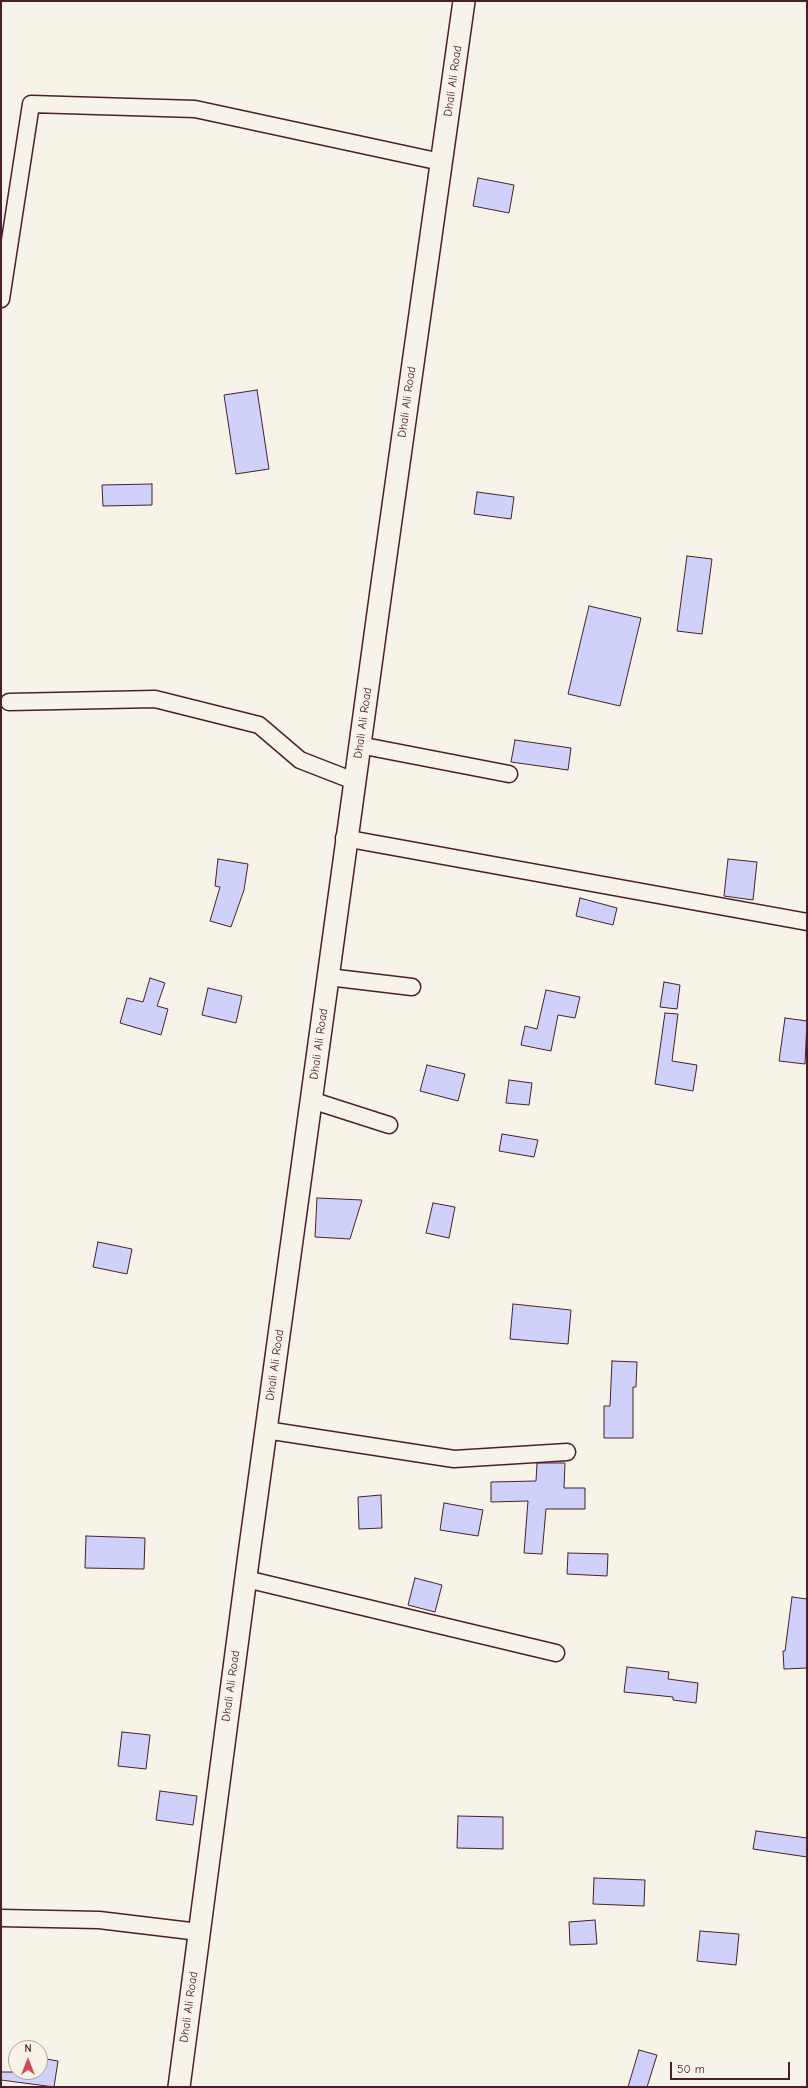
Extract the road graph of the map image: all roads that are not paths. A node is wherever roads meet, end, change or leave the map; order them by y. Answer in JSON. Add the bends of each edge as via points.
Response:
{"nodes":[{"id":1,"x":464,"y":1,"type":"edge"},
{"id":2,"x":441,"y":162,"type":"junction"},
{"id":3,"x":1,"y":299,"type":"edge"},
{"id":4,"x":9,"y":702,"type":"dead end"},
{"id":5,"x":360,"y":745,"type":"junction"},
{"id":6,"x":508,"y":774,"type":"dead end"},
{"id":7,"x":354,"y":781,"type":"junction"},
{"id":8,"x":346,"y":838,"type":"junction"},
{"id":9,"x":807,"y":922,"type":"edge"},
{"id":10,"x":328,"y":977,"type":"junction"},
{"id":11,"x":412,"y":987,"type":"dead end"},
{"id":12,"x":311,"y":1100,"type":"junction"},
{"id":13,"x":389,"y":1125,"type":"dead end"},
{"id":14,"x":266,"y":1430,"type":"junction"},
{"id":15,"x":567,"y":1452,"type":"dead end"},
{"id":16,"x":246,"y":1580,"type":"junction"},
{"id":17,"x":556,"y":1653,"type":"dead end"},
{"id":18,"x":1,"y":1918,"type":"edge"},
{"id":19,"x":199,"y":1932,"type":"junction"},
{"id":20,"x":179,"y":2087,"type":"edge"}],
"edges":[{"from":1,"to":2,"type":"street","name":"Dhali Ali Road"},
{"from":2,"to":3,"type":"street","via":[[195,109],[31,104]]},
{"from":2,"to":5,"type":"street","name":"Dhali Ali Road"},
{"from":4,"to":7,"type":"street","via":[[155,699],[259,725],[300,760]]},
{"from":5,"to":6,"type":"street"},
{"from":5,"to":7,"type":"street","name":"Dhali Ali Road"},
{"from":7,"to":8,"type":"street","name":"Dhali Ali Road"},
{"from":8,"to":9,"type":"street"},
{"from":8,"to":10,"type":"street","name":"Dhali Ali Road"},
{"from":10,"to":11,"type":"street"},
{"from":10,"to":12,"type":"street","name":"Dhali Ali Road"},
{"from":12,"to":13,"type":"street"},
{"from":12,"to":14,"type":"street","name":"Dhali Ali Road"},
{"from":14,"to":15,"type":"street","via":[[454,1459]]},
{"from":14,"to":16,"type":"street","name":"Dhali Ali Road"},
{"from":16,"to":17,"type":"street"},
{"from":16,"to":19,"type":"street","name":"Dhali Ali Road"},
{"from":18,"to":19,"type":"street","via":[[99,1920]]},
{"from":19,"to":20,"type":"street","name":"Dhali Ali Road"}]}
